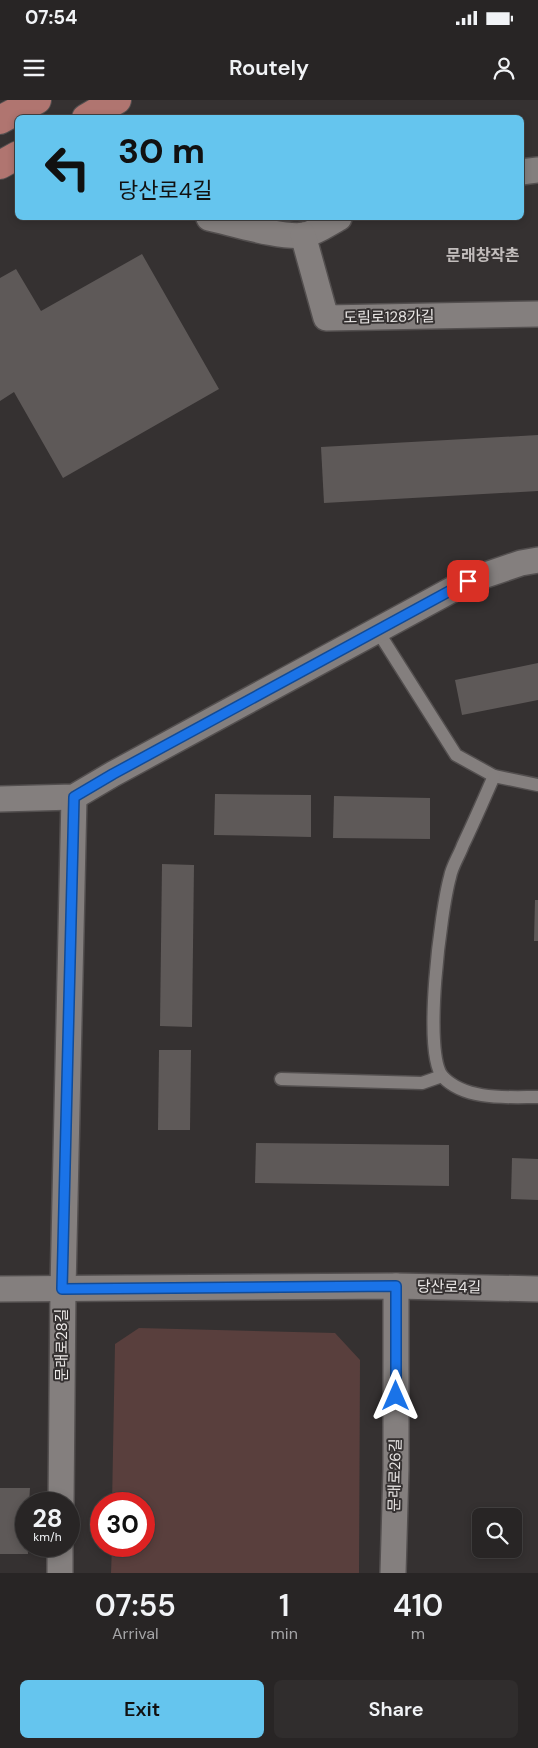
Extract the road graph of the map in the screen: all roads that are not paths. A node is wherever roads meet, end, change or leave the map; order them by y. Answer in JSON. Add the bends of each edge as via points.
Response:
{"nodes":[{"id":1,"x":37,"y":100,"type":"edge"},
{"id":2,"x":117,"y":100,"type":"edge"},
{"id":3,"x":91,"y":115,"type":"edge"},
{"id":4,"x":0,"y":120,"type":"edge"},
{"id":5,"x":15,"y":157,"type":"edge"},
{"id":6,"x":0,"y":165,"type":"edge"},
{"id":7,"x":538,"y":170,"type":"edge"},
{"id":8,"x":524,"y":172,"type":"edge"},
{"id":9,"x":218,"y":220,"type":"edge"},
{"id":10,"x":336,"y":220,"type":"edge"},
{"id":11,"x":303,"y":235,"type":"junction"},
{"id":12,"x":538,"y":314,"type":"edge"},
{"id":13,"x":538,"y":560,"type":"edge"},
{"id":14,"x":377,"y":630,"type":"junction"},
{"id":15,"x":494,"y":776,"type":"junction"},
{"id":16,"x":538,"y":786,"type":"edge"},
{"id":17,"x":74,"y":797,"type":"junction"},
{"id":18,"x":0,"y":799,"type":"edge"},
{"id":19,"x":442,"y":1076,"type":"junction"},
{"id":20,"x":281,"y":1079,"type":"dead end"},
{"id":21,"x":538,"y":1097,"type":"edge"},
{"id":22,"x":396,"y":1286,"type":"junction"},
{"id":23,"x":62,"y":1289,"type":"junction"},
{"id":24,"x":538,"y":1289,"type":"edge"},
{"id":25,"x":0,"y":1290,"type":"edge"},
{"id":26,"x":61,"y":1492,"type":"edge"},
{"id":27,"x":60,"y":1557,"type":"edge"},
{"id":28,"x":60,"y":1573,"type":"edge"},
{"id":29,"x":392,"y":1573,"type":"edge"}],
"edges":[{"from":1,"to":4,"type":"main road"},
{"from":2,"to":3,"type":"main road"},
{"from":5,"to":6,"type":"main road"},
{"from":7,"to":8,"type":"street"},
{"from":9,"to":11,"type":"street"},
{"from":10,"to":11,"type":"street","via":[[316,232]]},
{"from":11,"to":12,"type":"street","name":"도림로128가길","via":[[326,318]]},
{"from":13,"to":14,"type":"street","via":[[468,581]]},
{"from":14,"to":15,"type":"lane","via":[[456,755]]},
{"from":14,"to":17,"type":"street"},
{"from":15,"to":16,"type":"lane"},
{"from":15,"to":19,"type":"lane","via":[[450,876],[433,1005],[436,1059]]},
{"from":17,"to":18,"type":"street"},
{"from":17,"to":23,"type":"street","name":"문래로28길"},
{"from":19,"to":20,"type":"lane","via":[[422,1083]]},
{"from":19,"to":21,"type":"lane","via":[[460,1088],[482,1094]]},
{"from":22,"to":23,"type":"street","name":"당산로4길"},
{"from":22,"to":24,"type":"street","name":"당산로4길"},
{"from":22,"to":29,"type":"street","name":"문래로26길","via":[[396,1469]]},
{"from":23,"to":25,"type":"street","name":"당산로4길"},
{"from":23,"to":26,"type":"street","name":"문래로28길"},
{"from":27,"to":28,"type":"street"}]}
